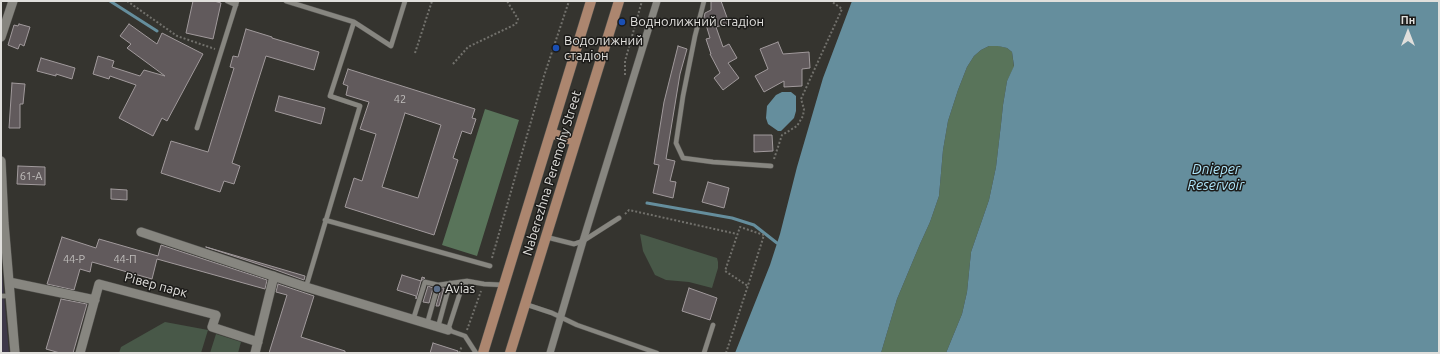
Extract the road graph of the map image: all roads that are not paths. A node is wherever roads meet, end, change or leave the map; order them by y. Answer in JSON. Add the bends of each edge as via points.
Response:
{"nodes":[{"id":1,"x":13,"y":1,"type":"edge"},
{"id":2,"x":227,"y":1,"type":"edge"},
{"id":3,"x":286,"y":1,"type":"edge"},
{"id":4,"x":405,"y":1,"type":"edge"},
{"id":5,"x":592,"y":1,"type":"edge"},
{"id":6,"x":619,"y":1,"type":"edge"},
{"id":7,"x":657,"y":1,"type":"edge"},
{"id":8,"x":704,"y":1,"type":"edge"},
{"id":9,"x":236,"y":3,"type":"edge"},
{"id":10,"x":354,"y":22,"type":"junction"},
{"id":11,"x":1,"y":36,"type":"edge"},
{"id":12,"x":197,"y":128,"type":"dead end"},
{"id":13,"x":551,"y":134,"type":"junction"},
{"id":14,"x":575,"y":141,"type":"junction"},
{"id":15,"x":1,"y":161,"type":"edge"},
{"id":16,"x":771,"y":166,"type":"road end"},
{"id":17,"x":2,"y":196,"type":"edge"},
{"id":18,"x":619,"y":218,"type":"road end"},
{"id":19,"x":326,"y":220,"type":"junction"},
{"id":20,"x":141,"y":232,"type":"dead end"},
{"id":21,"x":546,"y":237,"type":"junction"},
{"id":22,"x":583,"y":240,"type":"junction"},
{"id":23,"x":490,"y":266,"type":"road end"},
{"id":24,"x":274,"y":276,"type":"junction"},
{"id":25,"x":467,"y":281,"type":"junction"},
{"id":26,"x":9,"y":282,"type":"junction"},
{"id":27,"x":450,"y":283,"type":"junction"},
{"id":28,"x":504,"y":284,"type":"junction"},
{"id":29,"x":438,"y":285,"type":"junction"},
{"id":30,"x":306,"y":287,"type":"junction"},
{"id":31,"x":6,"y":296,"type":"edge"},
{"id":32,"x":95,"y":300,"type":"junction"},
{"id":33,"x":525,"y":304,"type":"junction"},
{"id":34,"x":561,"y":317,"type":"junction"},
{"id":35,"x":413,"y":320,"type":"junction"},
{"id":36,"x":427,"y":324,"type":"junction"},
{"id":37,"x":713,"y":325,"type":"dead end"},
{"id":38,"x":438,"y":327,"type":"junction"},
{"id":39,"x":448,"y":330,"type":"junction"},
{"id":40,"x":258,"y":339,"type":"junction"},
{"id":41,"x":15,"y":353,"type":"edge"},
{"id":42,"x":80,"y":353,"type":"edge"},
{"id":43,"x":255,"y":353,"type":"edge"},
{"id":44,"x":476,"y":353,"type":"edge"},
{"id":45,"x":483,"y":353,"type":"edge"},
{"id":46,"x":510,"y":353,"type":"edge"},
{"id":47,"x":550,"y":353,"type":"edge"},
{"id":48,"x":657,"y":353,"type":"edge"},
{"id":49,"x":704,"y":353,"type":"edge"}],
"edges":[{"from":1,"to":11,"type":"street"},
{"from":2,"to":9,"type":"lane"},
{"from":3,"to":10,"type":"lane"},
{"from":4,"to":10,"type":"lane","via":[[391,46]]},
{"from":5,"to":13,"type":"main road","name":"Naberezhna Peremohy Street"},
{"from":6,"to":14,"type":"main road","name":"Naberezhna Peremohy Street"},
{"from":7,"to":22,"type":"street"},
{"from":8,"to":16,"type":"lane","via":[[683,96],[676,143],[683,158]]},
{"from":9,"to":12,"type":"lane"},
{"from":10,"to":19,"type":"lane","via":[[330,96],[360,106]]},
{"from":13,"to":14,"type":"main road"},
{"from":13,"to":28,"type":"main road","name":"Naberezhna Peremohy Street"},
{"from":14,"to":21,"type":"main road","name":"Naberezhna Peremohy Street"},
{"from":15,"to":17,"type":"street"},
{"from":17,"to":26,"type":"street"},
{"from":18,"to":22,"type":"lane"},
{"from":19,"to":23,"type":"lane"},
{"from":19,"to":30,"type":"lane"},
{"from":20,"to":24,"type":"street"},
{"from":21,"to":22,"type":"lane","via":[[574,244]]},
{"from":21,"to":33,"type":"main road","name":"Naberezhna Peremohy Street"},
{"from":22,"to":34,"type":"street"},
{"from":24,"to":30,"type":"street"},
{"from":24,"to":40,"type":"street"},
{"from":25,"to":27,"type":"lane"},
{"from":25,"to":28,"type":"lane"},
{"from":25,"to":39,"type":"lane","via":[[460,293]]},
{"from":26,"to":31,"type":"street"},
{"from":26,"to":32,"type":"street"},
{"from":27,"to":29,"type":"lane"},
{"from":27,"to":38,"type":"lane"},
{"from":28,"to":45,"type":"main road","name":"Naberezhna Peremohy Street"},
{"from":29,"to":35,"type":"lane","via":[[425,282]]},
{"from":29,"to":36,"type":"lane"},
{"from":30,"to":35,"type":"street"},
{"from":31,"to":41,"type":"street"},
{"from":32,"to":40,"type":"street","name":"Рівер парк","via":[[99,284],[216,315],[212,327]]},
{"from":32,"to":42,"type":"street","name":"Рівер парк"},
{"from":33,"to":34,"type":"lane"},
{"from":33,"to":46,"type":"main road","name":"Naberezhna Peremohy Street"},
{"from":34,"to":47,"type":"street"},
{"from":34,"to":48,"type":"lane"},
{"from":35,"to":36,"type":"street"},
{"from":36,"to":38,"type":"street"},
{"from":37,"to":49,"type":"lane"},
{"from":38,"to":39,"type":"street"},
{"from":39,"to":44,"type":"lane","via":[[465,336]]},
{"from":40,"to":43,"type":"street"}]}
